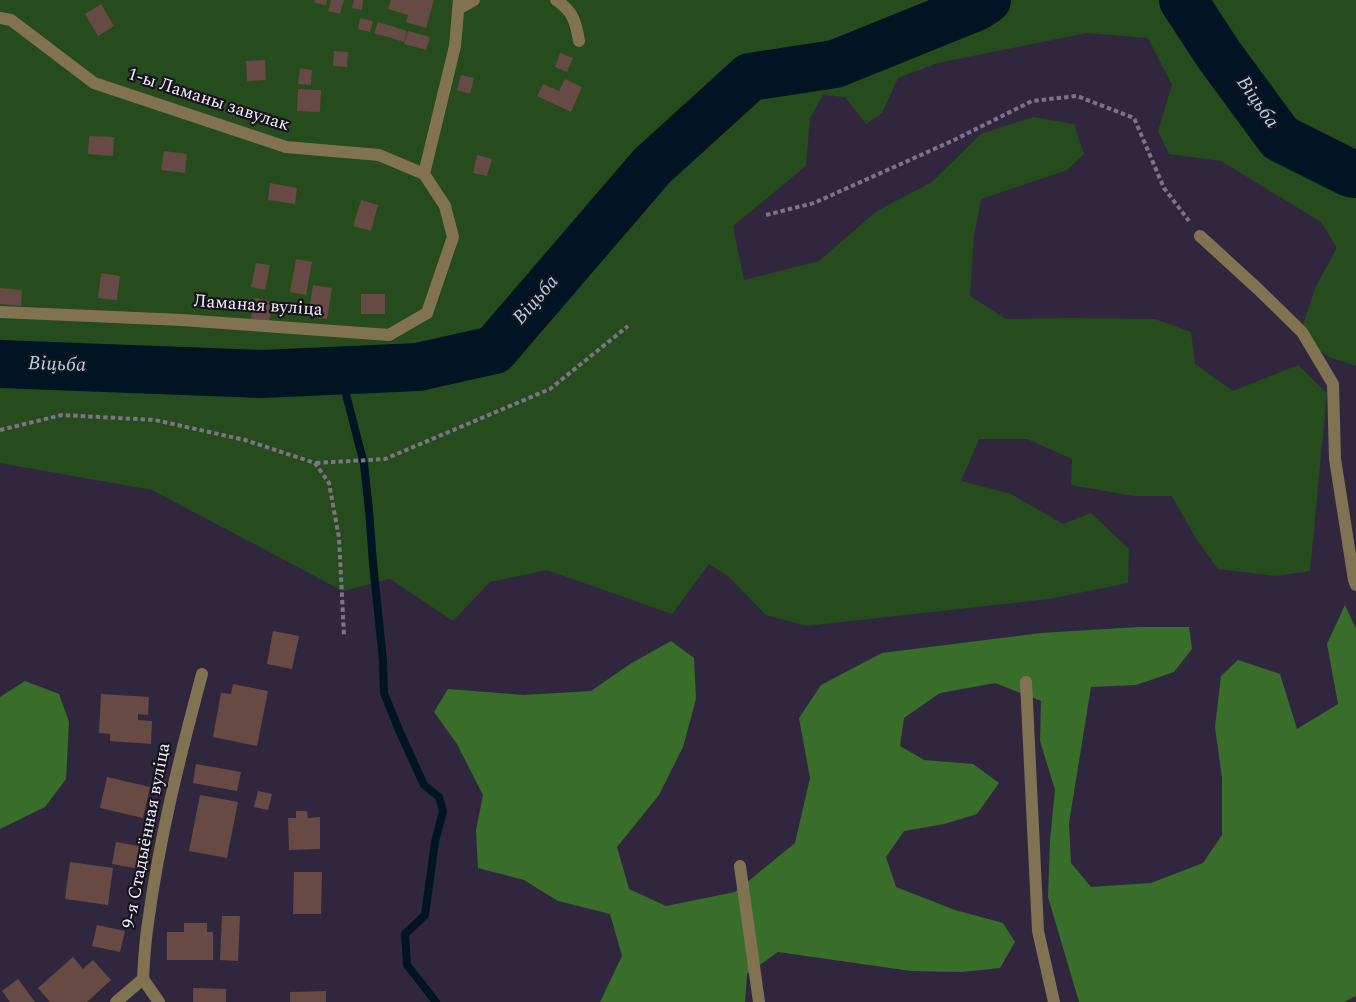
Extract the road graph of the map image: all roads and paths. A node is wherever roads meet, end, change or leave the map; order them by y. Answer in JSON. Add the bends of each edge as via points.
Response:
{"nodes":[{"id":1,"x":474,"y":0,"type":"edge"},
{"id":2,"x":556,"y":0,"type":"edge"},
{"id":3,"x":459,"y":5,"type":"edge"},
{"id":4,"x":0,"y":18,"type":"edge"},
{"id":5,"x":579,"y":41,"type":"dead end"},
{"id":6,"x":424,"y":174,"type":"junction"},
{"id":7,"x":766,"y":215,"type":"dead end"},
{"id":8,"x":1200,"y":236,"type":"joint"},
{"id":9,"x":0,"y":312,"type":"edge"},
{"id":10,"x":628,"y":326,"type":"dead end"},
{"id":11,"x":0,"y":430,"type":"edge"},
{"id":12,"x":315,"y":463,"type":"junction"},
{"id":13,"x":1356,"y":585,"type":"edge"},
{"id":14,"x":344,"y":634,"type":"dead end"},
{"id":15,"x":202,"y":674,"type":"dead end"},
{"id":16,"x":1026,"y":682,"type":"dead end"},
{"id":17,"x":740,"y":866,"type":"dead end"},
{"id":18,"x":143,"y":979,"type":"junction"},
{"id":19,"x":116,"y":1002,"type":"edge"},
{"id":20,"x":159,"y":1002,"type":"edge"},
{"id":21,"x":759,"y":1002,"type":"edge"},
{"id":22,"x":1054,"y":1002,"type":"edge"}],
"edges":[{"from":1,"to":3,"type":"street"},
{"from":2,"to":5,"type":"street","via":[[571,13]]},
{"from":3,"to":6,"type":"street","via":[[455,46]]},
{"from":4,"to":6,"type":"street","name":"1-ы Ламаны завулак","via":[[11,20],[94,83],[286,147],[379,155]]},
{"from":6,"to":9,"type":"street","name":"Ламаная вуліца","via":[[445,206],[453,237],[427,313],[390,335]]},
{"from":7,"to":8,"type":"path","via":[[814,203],[1032,101],[1077,96],[1134,118],[1164,188]]},
{"from":8,"to":13,"type":"street","via":[[1302,332],[1333,384],[1335,459]]},
{"from":10,"to":12,"type":"path","via":[[550,389],[386,459]]},
{"from":11,"to":12,"type":"path","via":[[62,415],[155,420],[246,440]]},
{"from":12,"to":14,"type":"path","via":[[329,483],[339,538]]},
{"from":15,"to":18,"type":"street","name":"9-я Стадыённая вуліца","via":[[179,760],[158,864]]},
{"from":16,"to":22,"type":"street","via":[[1038,931]]},
{"from":17,"to":21,"type":"street"},
{"from":18,"to":19,"type":"street"},
{"from":18,"to":20,"type":"street"}]}
